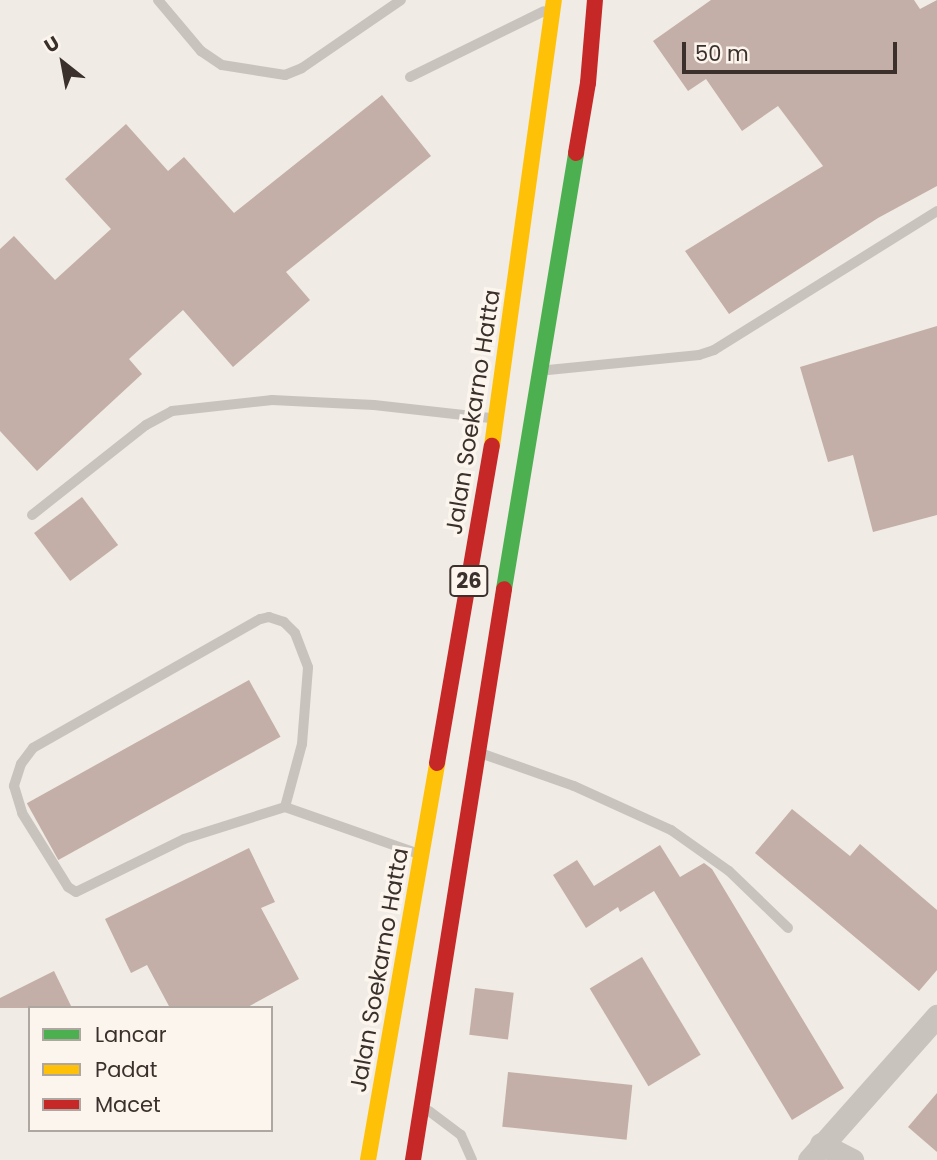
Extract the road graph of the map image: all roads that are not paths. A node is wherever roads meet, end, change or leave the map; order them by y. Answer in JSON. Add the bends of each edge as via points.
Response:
{"nodes":[{"id":1,"x":158,"y":0,"type":"edge"},
{"id":2,"x":401,"y":0,"type":"edge"},
{"id":3,"x":595,"y":0,"type":"edge"},
{"id":4,"x":554,"y":3,"type":"edge"},
{"id":5,"x":410,"y":78,"type":"dead end"},
{"id":6,"x":937,"y":211,"type":"edge"},
{"id":7,"x":542,"y":371,"type":"junction"},
{"id":8,"x":497,"y":419,"type":"junction"},
{"id":9,"x":32,"y":515,"type":"dead end"},
{"id":10,"x":477,"y":752,"type":"junction"},
{"id":11,"x":285,"y":807,"type":"junction"},
{"id":12,"x":422,"y":855,"type":"junction"},
{"id":13,"x":788,"y":928,"type":"dead end"},
{"id":14,"x":937,"y":1016,"type":"edge"},
{"id":15,"x":421,"y":1105,"type":"junction"},
{"id":16,"x":815,"y":1152,"type":"edge"},
{"id":17,"x":368,"y":1160,"type":"edge"},
{"id":18,"x":414,"y":1160,"type":"edge"},
{"id":19,"x":472,"y":1160,"type":"edge"},
{"id":20,"x":852,"y":1160,"type":"edge"}],
"edges":[{"from":1,"to":2,"type":"lane","via":[[201,51],[222,65],[285,75]]},
{"from":3,"to":7,"type":"highway","number":"26","via":[[588,83]]},
{"from":4,"to":5,"type":"lane"},
{"from":4,"to":8,"type":"highway","name":"Jalan Soekarno Hatta","number":"26"},
{"from":6,"to":7,"type":"lane","via":[[714,349],[699,355]]},
{"from":7,"to":10,"type":"highway","number":"26"},
{"from":8,"to":9,"type":"lane","via":[[374,405],[272,400],[172,411],[146,425]]},
{"from":8,"to":12,"type":"highway","name":"Jalan Soekarno Hatta","number":"26"},
{"from":10,"to":13,"type":"lane","via":[[574,786],[671,830],[729,871]]},
{"from":10,"to":15,"type":"highway","number":"26"},
{"from":11,"to":11,"type":"lane","via":[[303,744],[308,667],[295,633],[284,622],[269,617],[33,748],[20,764],[14,786],[22,813],[68,887],[76,892],[184,839]]},
{"from":11,"to":12,"type":"lane"},
{"from":12,"to":17,"type":"highway","name":"Jalan Soekarno Hatta","number":"26"},
{"from":14,"to":16,"type":"street"},
{"from":15,"to":18,"type":"highway","number":"26"},
{"from":15,"to":19,"type":"lane","via":[[461,1135]]},
{"from":16,"to":20,"type":"street"}]}
